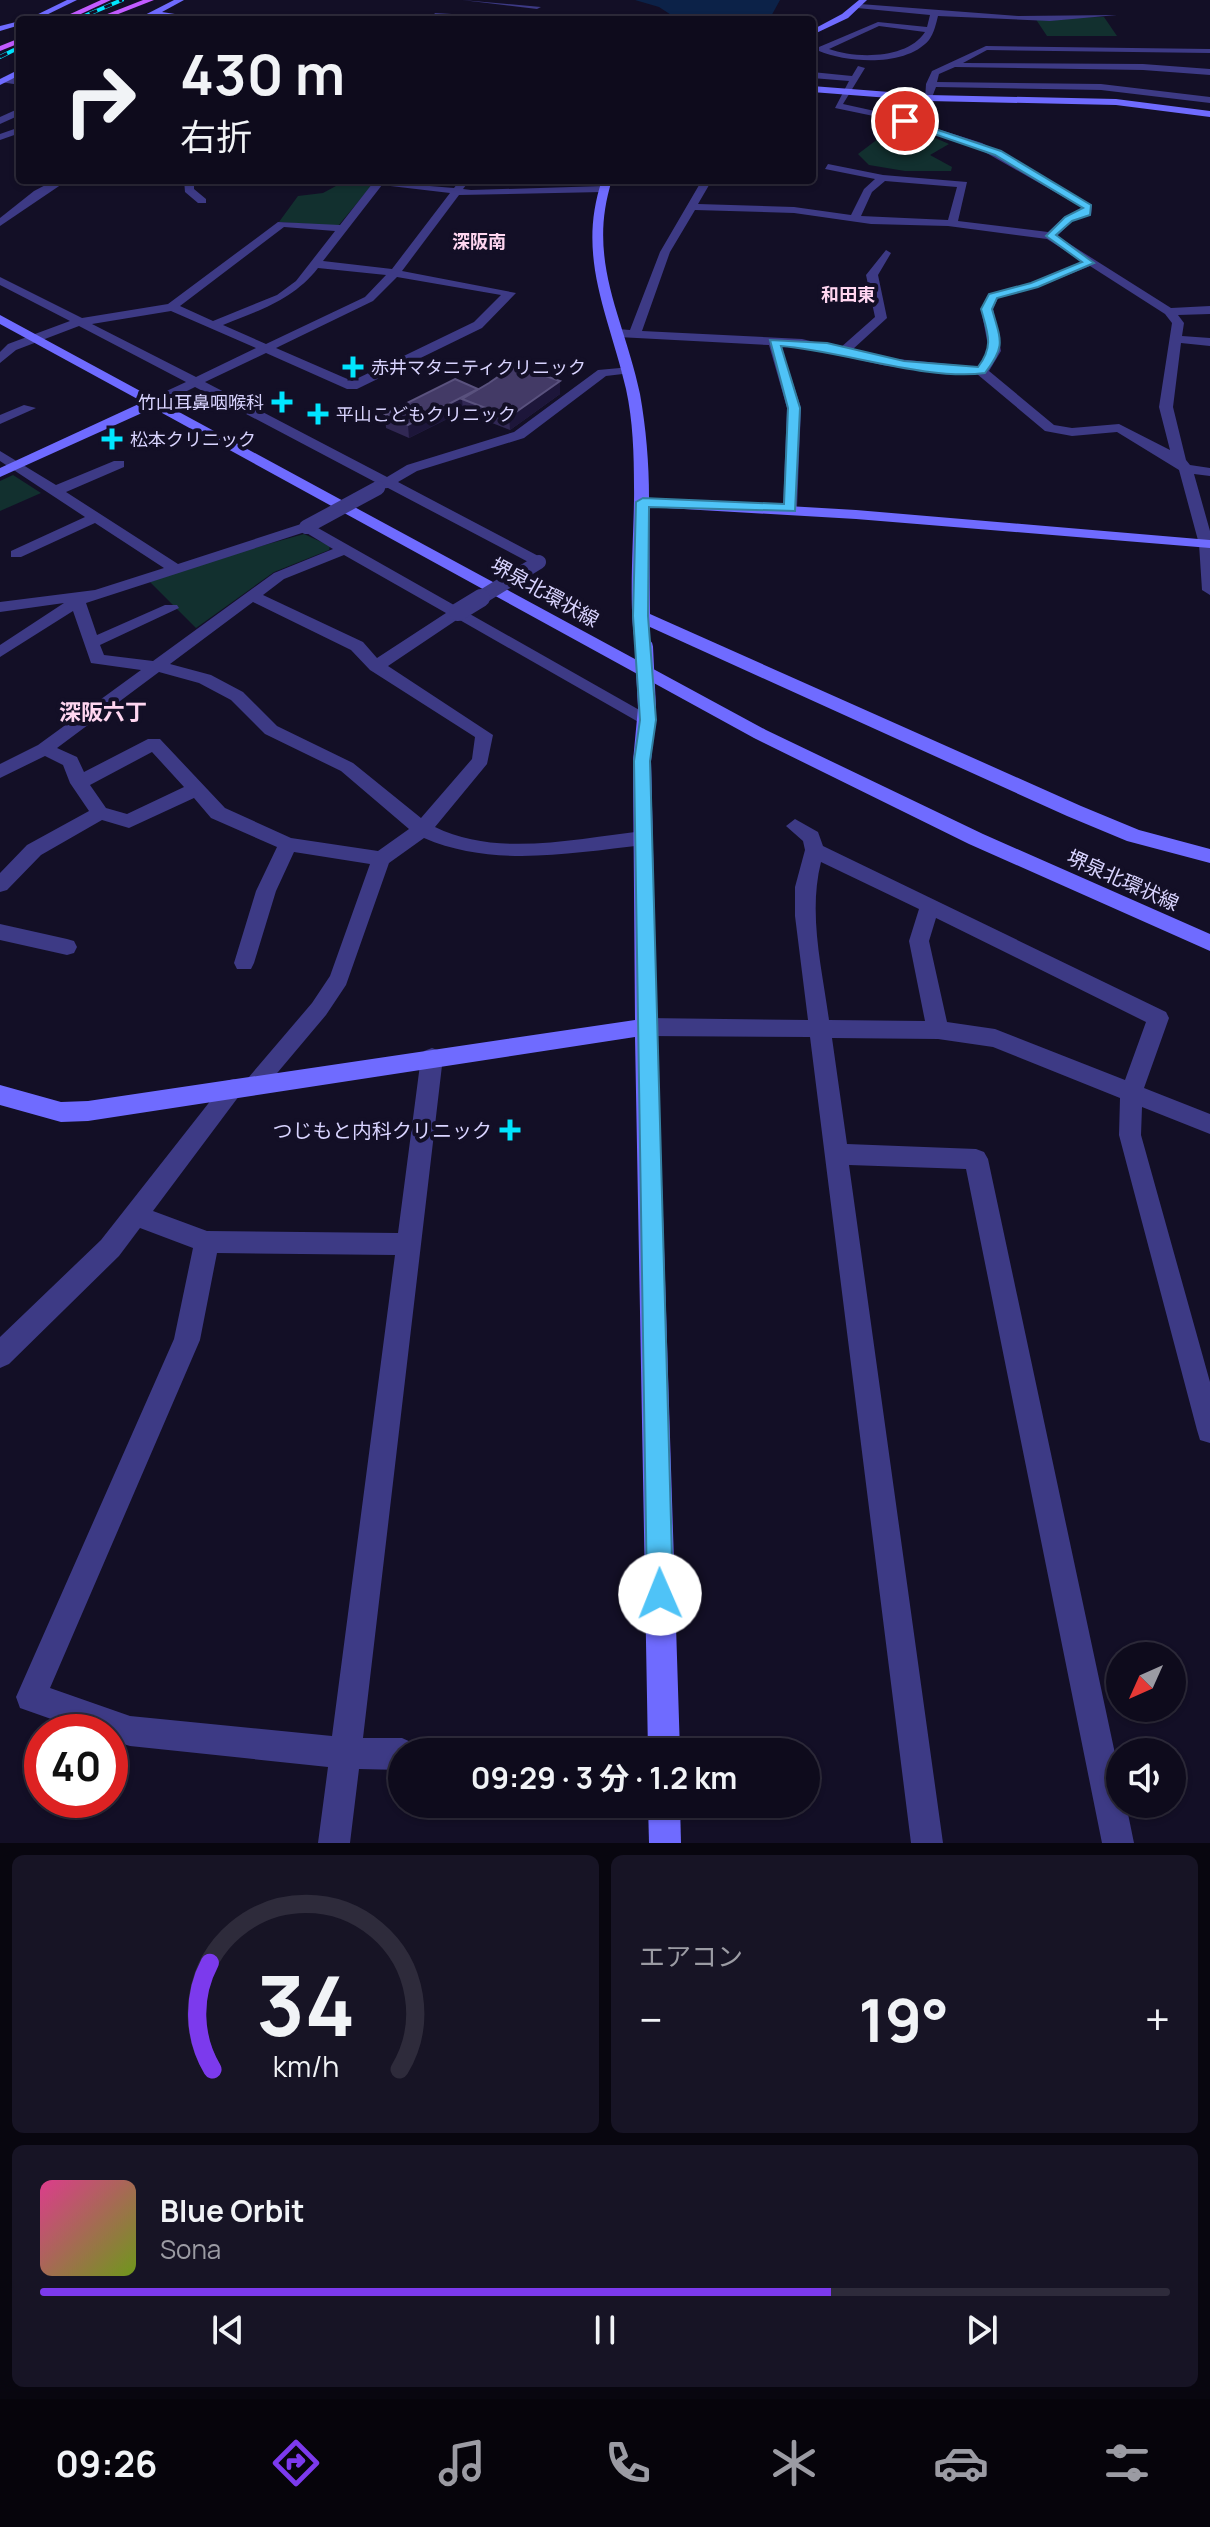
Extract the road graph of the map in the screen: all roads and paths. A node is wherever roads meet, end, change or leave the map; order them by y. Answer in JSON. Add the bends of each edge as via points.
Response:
{"nodes":[{"id":1,"x":73,"y":0,"type":"edge"},
{"id":2,"x":107,"y":0,"type":"edge"},
{"id":3,"x":142,"y":0,"type":"edge"},
{"id":4,"x":150,"y":0,"type":"edge"},
{"id":5,"x":180,"y":0,"type":"edge"},
{"id":6,"x":466,"y":0,"type":"edge"},
{"id":7,"x":862,"y":3,"type":"edge"},
{"id":8,"x":537,"y":7,"type":"dead end"},
{"id":9,"x":152,"y":13,"type":"junction"},
{"id":10,"x":935,"y":13,"type":"junction"},
{"id":11,"x":1113,"y":15,"type":"dead end"},
{"id":12,"x":39,"y":16,"type":"edge"},
{"id":13,"x":70,"y":16,"type":"edge"},
{"id":14,"x":104,"y":16,"type":"edge"},
{"id":15,"x":106,"y":16,"type":"edge"},
{"id":16,"x":146,"y":16,"type":"edge"},
{"id":17,"x":176,"y":16,"type":"edge"},
{"id":18,"x":929,"y":30,"type":"junction"},
{"id":19,"x":816,"y":31,"type":"edge"},
{"id":20,"x":1129,"y":49,"type":"junction"},
{"id":21,"x":1210,"y":51,"type":"edge"},
{"id":22,"x":951,"y":65,"type":"junction"},
{"id":23,"x":1143,"y":67,"type":"junction"},
{"id":24,"x":861,"y":68,"type":"dead end"},
{"id":25,"x":1210,"y":72,"type":"edge"},
{"id":26,"x":816,"y":75,"type":"edge"},
{"id":27,"x":856,"y":79,"type":"junction"},
{"id":28,"x":930,"y":84,"type":"junction"},
{"id":29,"x":816,"y":89,"type":"edge"},
{"id":30,"x":1143,"y":90,"type":"junction"},
{"id":31,"x":849,"y":92,"type":"junction"},
{"id":32,"x":928,"y":98,"type":"junction"},
{"id":33,"x":1210,"y":100,"type":"edge"},
{"id":34,"x":16,"y":109,"type":"edge"},
{"id":35,"x":1210,"y":114,"type":"edge"},
{"id":36,"x":0,"y":121,"type":"edge"},
{"id":37,"x":828,"y":167,"type":"dead end"},
{"id":38,"x":883,"y":178,"type":"junction"},
{"id":39,"x":55,"y":184,"type":"edge"},
{"id":40,"x":189,"y":184,"type":"edge"},
{"id":41,"x":378,"y":184,"type":"edge"},
{"id":42,"x":400,"y":184,"type":"edge"},
{"id":43,"x":462,"y":184,"type":"edge"},
{"id":44,"x":704,"y":184,"type":"edge"},
{"id":45,"x":605,"y":185,"type":"edge"},
{"id":46,"x":455,"y":192,"type":"junction"},
{"id":47,"x":202,"y":201,"type":"dead end"},
{"id":48,"x":689,"y":207,"type":"junction"},
{"id":49,"x":854,"y":219,"type":"junction"},
{"id":50,"x":0,"y":223,"type":"edge"},
{"id":51,"x":952,"y":224,"type":"junction"},
{"id":52,"x":341,"y":228,"type":"junction"},
{"id":53,"x":1050,"y":236,"type":"junction"},
{"id":54,"x":886,"y":253,"type":"dead end"},
{"id":55,"x":1089,"y":263,"type":"junction"},
{"id":56,"x":316,"y":264,"type":"junction"},
{"id":57,"x":395,"y":273,"type":"junction"},
{"id":58,"x":0,"y":280,"type":"edge"},
{"id":59,"x":172,"y":307,"type":"junction"},
{"id":60,"x":1210,"y":310,"type":"edge"},
{"id":61,"x":1169,"y":312,"type":"junction"},
{"id":62,"x":0,"y":319,"type":"edge"},
{"id":63,"x":80,"y":322,"type":"junction"},
{"id":64,"x":216,"y":324,"type":"junction"},
{"id":65,"x":636,"y":331,"type":"junction"},
{"id":66,"x":618,"y":333,"type":"junction"},
{"id":67,"x":35,"y":338,"type":"junction"},
{"id":68,"x":1177,"y":339,"type":"junction"},
{"id":69,"x":774,"y":342,"type":"junction"},
{"id":70,"x":1210,"y":342,"type":"edge"},
{"id":71,"x":267,"y":348,"type":"junction"},
{"id":72,"x":844,"y":351,"type":"junction"},
{"id":73,"x":0,"y":359,"type":"edge"},
{"id":74,"x":627,"y":370,"type":"junction"},
{"id":75,"x":981,"y":371,"type":"junction"},
{"id":76,"x":195,"y":382,"type":"junction"},
{"id":77,"x":152,"y":403,"type":"junction"},
{"id":78,"x":29,"y":408,"type":"dead end"},
{"id":79,"x":0,"y":420,"type":"edge"},
{"id":80,"x":0,"y":455,"type":"edge"},
{"id":81,"x":119,"y":464,"type":"dead end"},
{"id":82,"x":1183,"y":465,"type":"junction"},
{"id":83,"x":17,"y":466,"type":"junction"},
{"id":84,"x":1210,"y":472,"type":"edge"},
{"id":85,"x":0,"y":473,"type":"edge"},
{"id":86,"x":384,"y":485,"type":"junction"},
{"id":87,"x":55,"y":491,"type":"junction"},
{"id":88,"x":643,"y":502,"type":"junction"},
{"id":89,"x":790,"y":508,"type":"junction"},
{"id":90,"x":96,"y":517,"type":"junction"},
{"id":91,"x":306,"y":527,"type":"junction"},
{"id":92,"x":1208,"y":544,"type":"edge"},
{"id":93,"x":343,"y":550,"type":"junction"},
{"id":94,"x":16,"y":554,"type":"dead end"},
{"id":95,"x":174,"y":568,"type":"junction"},
{"id":96,"x":1210,"y":590,"type":"edge"},
{"id":97,"x":103,"y":592,"type":"junction"},
{"id":98,"x":253,"y":596,"type":"junction"},
{"id":99,"x":77,"y":601,"type":"junction"},
{"id":100,"x":0,"y":607,"type":"edge"},
{"id":101,"x":171,"y":608,"type":"dead end"},
{"id":102,"x":458,"y":612,"type":"junction"},
{"id":103,"x":640,"y":616,"type":"junction"},
{"id":104,"x":92,"y":643,"type":"junction"},
{"id":105,"x":0,"y":652,"type":"edge"},
{"id":106,"x":155,"y":666,"type":"junction"},
{"id":107,"x":376,"y":666,"type":"junction"},
{"id":108,"x":647,"y":714,"type":"junction"},
{"id":109,"x":44,"y":749,"type":"junction"},
{"id":110,"x":0,"y":772,"type":"edge"},
{"id":111,"x":79,"y":783,"type":"junction"},
{"id":112,"x":196,"y":789,"type":"junction"},
{"id":113,"x":100,"y":813,"type":"junction"},
{"id":114,"x":795,"y":826,"type":"dead end"},
{"id":115,"x":424,"y":828,"type":"junction"},
{"id":116,"x":644,"y":838,"type":"junction"},
{"id":117,"x":288,"y":844,"type":"junction"},
{"id":118,"x":815,"y":850,"type":"junction"},
{"id":119,"x":1210,"y":856,"type":"edge"},
{"id":120,"x":381,"y":859,"type":"junction"},
{"id":121,"x":9,"y":864,"type":"edge"},
{"id":122,"x":0,"y":885,"type":"edge"},
{"id":123,"x":929,"y":908,"type":"junction"},
{"id":124,"x":0,"y":932,"type":"edge"},
{"id":125,"x":1210,"y":943,"type":"edge"},
{"id":126,"x":67,"y":947,"type":"dead end"},
{"id":127,"x":244,"y":963,"type":"dead end"},
{"id":128,"x":646,"y":1027,"type":"junction"},
{"id":129,"x":822,"y":1030,"type":"junction"},
{"id":130,"x":938,"y":1030,"type":"junction"},
{"id":131,"x":432,"y":1057,"type":"junction"},
{"id":132,"x":244,"y":1086,"type":"junction"},
{"id":133,"x":1131,"y":1093,"type":"junction"},
{"id":134,"x":0,"y":1095,"type":"edge"},
{"id":135,"x":1210,"y":1124,"type":"edge"},
{"id":136,"x":835,"y":1154,"type":"junction"},
{"id":137,"x":136,"y":1216,"type":"junction"},
{"id":138,"x":207,"y":1242,"type":"junction"},
{"id":139,"x":409,"y":1244,"type":"junction"},
{"id":140,"x":0,"y":1355,"type":"edge"},
{"id":141,"x":1210,"y":1430,"type":"edge"},
{"id":142,"x":664,"y":1738,"type":"edge"},
{"id":143,"x":344,"y":1753,"type":"junction"},
{"id":144,"x":388,"y":1754,"type":"edge"},
{"id":145,"x":664,"y":1818,"type":"edge"},
{"id":146,"x":334,"y":1843,"type":"edge"},
{"id":147,"x":665,"y":1843,"type":"edge"},
{"id":148,"x":927,"y":1843,"type":"edge"},
{"id":149,"x":1118,"y":1843,"type":"edge"}],
"edges":[{"from":1,"to":12,"type":"street"},
{"from":2,"to":13,"type":"main road"},
{"from":3,"to":14,"type":"main road"},
{"from":4,"to":15,"type":"main road"},
{"from":5,"to":9,"type":"street"},
{"from":6,"to":8,"type":"street"},
{"from":7,"to":10,"type":"street"},
{"from":7,"to":19,"type":"street"},
{"from":9,"to":16,"type":"street"},
{"from":9,"to":17,"type":"street"},
{"from":10,"to":11,"type":"street"},
{"from":10,"to":18,"type":"street"},
{"from":18,"to":18,"type":"street","via":[[921,42],[876,59],[822,49],[878,24]]},
{"from":20,"to":21,"type":"street"},
{"from":20,"to":22,"type":"street","via":[[986,48]]},
{"from":20,"to":23,"type":"street"},
{"from":22,"to":23,"type":"street"},
{"from":22,"to":28,"type":"street","via":[[935,73]]},
{"from":23,"to":25,"type":"street"},
{"from":23,"to":30,"type":"street"},
{"from":24,"to":27,"type":"street"},
{"from":26,"to":27,"type":"street"},
{"from":27,"to":31,"type":"street"},
{"from":28,"to":30,"type":"street"},
{"from":28,"to":32,"type":"street"},
{"from":29,"to":31,"type":"street"},
{"from":30,"to":33,"type":"street"},
{"from":31,"to":32,"type":"street"},
{"from":31,"to":53,"type":"street","via":[[838,106],[979,145],[1088,207],[1087,213],[1068,219]]},
{"from":32,"to":35,"type":"street","via":[[1116,102]]},
{"from":34,"to":36,"type":"street"},
{"from":37,"to":38,"type":"street"},
{"from":38,"to":49,"type":"street","via":[[868,191]]},
{"from":38,"to":51,"type":"street","via":[[963,184]]},
{"from":39,"to":50,"type":"street"},
{"from":40,"to":47,"type":"street"},
{"from":41,"to":52,"type":"street"},
{"from":42,"to":46,"type":"street"},
{"from":43,"to":46,"type":"street"},
{"from":44,"to":48,"type":"street"},
{"from":45,"to":46,"type":"street"},
{"from":45,"to":66,"type":"street","via":[[596,252]]},
{"from":46,"to":57,"type":"street"},
{"from":48,"to":49,"type":"street","via":[[794,210]]},
{"from":48,"to":65,"type":"street","via":[[653,276]]},
{"from":49,"to":51,"type":"street"},
{"from":51,"to":53,"type":"street"},
{"from":52,"to":56,"type":"street"},
{"from":52,"to":59,"type":"street","via":[[282,224]]},
{"from":53,"to":55,"type":"street"},
{"from":54,"to":72,"type":"street","via":[[872,275],[881,318]]},
{"from":55,"to":61,"type":"street"},
{"from":55,"to":75,"type":"street","via":[[993,296],[987,309],[995,353]]},
{"from":56,"to":57,"type":"street"},
{"from":56,"to":64,"type":"street","via":[[281,297]]},
{"from":57,"to":71,"type":"street","via":[[369,299]]},
{"from":57,"to":71,"type":"street","via":[[510,293],[478,325],[352,386]]},
{"from":58,"to":63,"type":"street"},
{"from":59,"to":63,"type":"street"},
{"from":59,"to":64,"type":"street"},
{"from":60,"to":61,"type":"street"},
{"from":61,"to":68,"type":"street","via":[[1178,323]]},
{"from":62,"to":67,"type":"street","name":"堺泉北環状線"},
{"from":63,"to":67,"type":"street"},
{"from":63,"to":76,"type":"street"},
{"from":64,"to":71,"type":"street"},
{"from":65,"to":66,"type":"street"},
{"from":65,"to":69,"type":"street"},
{"from":66,"to":74,"type":"street"},
{"from":67,"to":73,"type":"street","via":[[12,347]]},
{"from":67,"to":77,"type":"street","name":"堺泉北環状線"},
{"from":68,"to":70,"type":"street"},
{"from":68,"to":82,"type":"street","via":[[1166,407]]},
{"from":69,"to":72,"type":"street"},
{"from":69,"to":89,"type":"street","via":[[794,408]]},
{"from":71,"to":76,"type":"street"},
{"from":72,"to":75,"type":"street","via":[[909,365]]},
{"from":74,"to":86,"type":"street","via":[[602,373],[519,435],[412,468]]},
{"from":74,"to":88,"type":"street"},
{"from":75,"to":82,"type":"street","via":[[1050,428],[1119,428]]},
{"from":76,"to":77,"type":"street"},
{"from":76,"to":86,"type":"street"},
{"from":77,"to":83,"type":"street"},
{"from":77,"to":125,"type":"street","name":"堺泉北環状線","via":[[760,734],[976,839]]},
{"from":78,"to":79,"type":"street"},
{"from":80,"to":83,"type":"street"},
{"from":81,"to":87,"type":"street"},
{"from":82,"to":84,"type":"street"},
{"from":82,"to":92,"type":"street"},
{"from":83,"to":85,"type":"street"},
{"from":83,"to":87,"type":"street"},
{"from":86,"to":91,"type":"street","bridge":true},
{"from":86,"to":102,"type":"street","bridge":true,"via":[[539,562]]},
{"from":87,"to":90,"type":"street"},
{"from":88,"to":89,"type":"street"},
{"from":88,"to":103,"type":"street"},
{"from":89,"to":92,"type":"street"},
{"from":90,"to":94,"type":"street"},
{"from":90,"to":95,"type":"street"},
{"from":91,"to":93,"type":"street"},
{"from":91,"to":95,"type":"street"},
{"from":92,"to":96,"type":"street"},
{"from":93,"to":98,"type":"street","via":[[279,576]]},
{"from":93,"to":102,"type":"street"},
{"from":95,"to":97,"type":"street"},
{"from":97,"to":99,"type":"street"},
{"from":97,"to":100,"type":"street"},
{"from":98,"to":106,"type":"street"},
{"from":98,"to":107,"type":"street","via":[[357,646]]},
{"from":99,"to":104,"type":"street"},
{"from":99,"to":105,"type":"street"},
{"from":101,"to":104,"type":"street"},
{"from":102,"to":107,"type":"street"},
{"from":102,"to":108,"type":"street"},
{"from":103,"to":108,"type":"street","bridge":true},
{"from":103,"to":119,"type":"street","via":[[1074,811],[1134,836]]},
{"from":104,"to":106,"type":"street","via":[[97,659]]},
{"from":106,"to":109,"type":"street"},
{"from":106,"to":115,"type":"street","via":[[198,676],[239,697],[251,716],[347,766]]},
{"from":107,"to":115,"type":"street","via":[[484,735],[481,760]]},
{"from":108,"to":116,"type":"street"},
{"from":109,"to":110,"type":"street"},
{"from":109,"to":111,"type":"street","via":[[71,761]]},
{"from":111,"to":112,"type":"street","via":[[154,743]]},
{"from":111,"to":113,"type":"street"},
{"from":112,"to":113,"type":"street","via":[[129,821]]},
{"from":112,"to":117,"type":"street","via":[[218,813]]},
{"from":113,"to":121,"type":"street"},
{"from":114,"to":118,"type":"street","via":[[811,837]]},
{"from":115,"to":116,"type":"street","via":[[442,839],[488,848]]},
{"from":115,"to":120,"type":"street"},
{"from":116,"to":128,"type":"street"},
{"from":117,"to":120,"type":"street"},
{"from":117,"to":127,"type":"street","via":[[266,891]]},
{"from":118,"to":123,"type":"street"},
{"from":118,"to":129,"type":"street","via":[[805,887],[805,916]]},
{"from":120,"to":132,"type":"street","via":[[339,979],[319,1009]]},
{"from":121,"to":122,"type":"street"},
{"from":123,"to":130,"type":"street","via":[[919,941]]},
{"from":123,"to":133,"type":"street","via":[[1079,975],[1158,1018]]},
{"from":124,"to":126,"type":"street"},
{"from":128,"to":129,"type":"street"},
{"from":128,"to":131,"type":"street"},
{"from":128,"to":142,"type":"street"},
{"from":129,"to":130,"type":"street"},
{"from":129,"to":136,"type":"street"},
{"from":130,"to":133,"type":"street","via":[[995,1038]]},
{"from":131,"to":132,"type":"street"},
{"from":131,"to":139,"type":"street"},
{"from":132,"to":134,"type":"street","via":[[61,1112]]},
{"from":132,"to":137,"type":"street"},
{"from":133,"to":135,"type":"street"},
{"from":133,"to":141,"type":"street","via":[[1130,1135]]},
{"from":136,"to":148,"type":"street"},
{"from":136,"to":149,"type":"street","via":[[976,1159]]},
{"from":137,"to":138,"type":"street"},
{"from":137,"to":140,"type":"street"},
{"from":138,"to":139,"type":"street"},
{"from":138,"to":143,"type":"street","via":[[187,1340],[31,1697],[130,1731]]},
{"from":139,"to":143,"type":"street"},
{"from":143,"to":144,"type":"street"},
{"from":143,"to":146,"type":"street"},
{"from":145,"to":147,"type":"street"}]}
